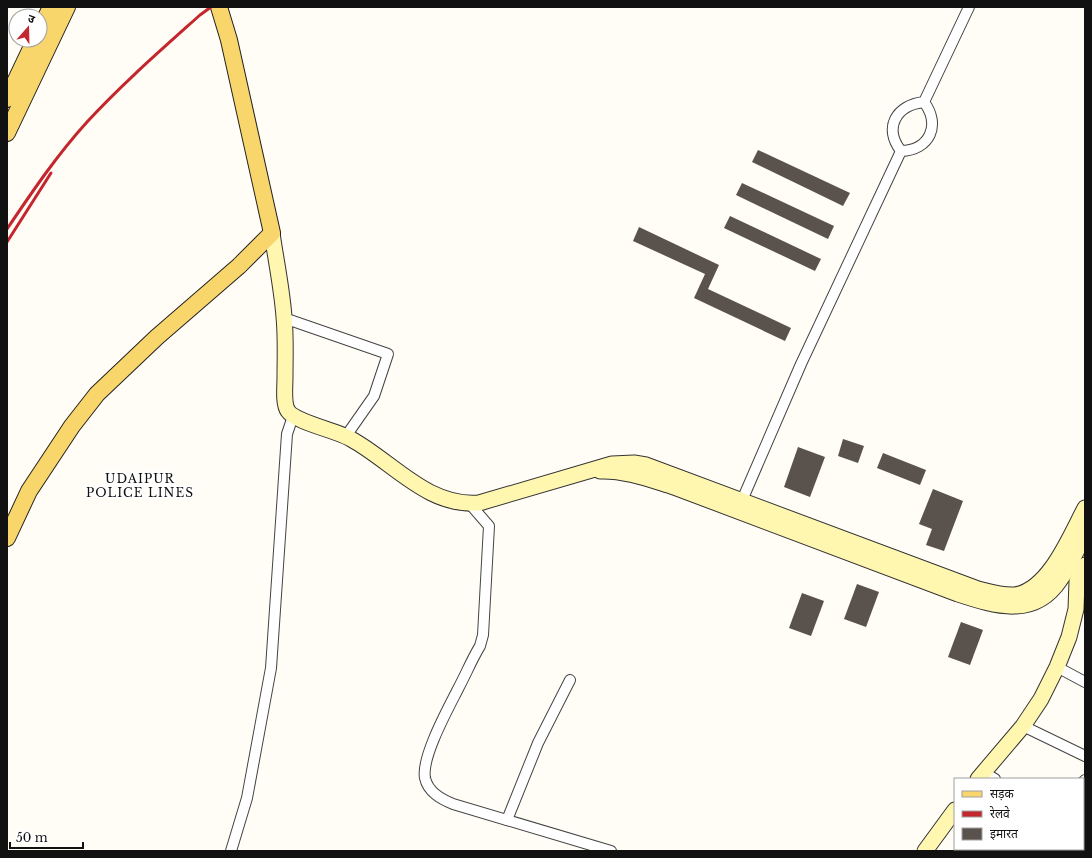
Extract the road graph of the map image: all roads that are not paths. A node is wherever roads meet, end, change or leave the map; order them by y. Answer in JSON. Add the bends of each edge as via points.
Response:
{"nodes":[{"id":1,"x":67,"y":7,"type":"edge"},
{"id":2,"x":219,"y":7,"type":"edge"},
{"id":3,"x":969,"y":7,"type":"edge"},
{"id":4,"x":31,"y":48,"type":"edge"},
{"id":5,"x":7,"y":99,"type":"edge"},
{"id":6,"x":924,"y":102,"type":"junction"},
{"id":7,"x":7,"y":133,"type":"edge"},
{"id":8,"x":901,"y":151,"type":"junction"},
{"id":9,"x":272,"y":233,"type":"junction"},
{"id":10,"x":284,"y":318,"type":"junction"},
{"id":11,"x":292,"y":416,"type":"junction"},
{"id":12,"x":346,"y":436,"type":"junction"},
{"id":13,"x":469,"y":503,"type":"junction"},
{"id":14,"x":740,"y":506,"type":"junction"},
{"id":15,"x":1085,"y":508,"type":"edge"},
{"id":16,"x":1085,"y":534,"type":"edge"},
{"id":17,"x":7,"y":538,"type":"edge"},
{"id":18,"x":1085,"y":565,"type":"edge"},
{"id":19,"x":1080,"y":592,"type":"edge"},
{"id":20,"x":1057,"y":667,"type":"junction"},
{"id":21,"x":570,"y":680,"type":"dead end"},
{"id":22,"x":1085,"y":682,"type":"edge"},
{"id":23,"x":1023,"y":726,"type":"junction"},
{"id":24,"x":1085,"y":756,"type":"edge"},
{"id":25,"x":985,"y":777,"type":"edge"},
{"id":26,"x":954,"y":811,"type":"edge"},
{"id":27,"x":507,"y":820,"type":"junction"},
{"id":28,"x":232,"y":851,"type":"edge"},
{"id":29,"x":611,"y":851,"type":"edge"},
{"id":30,"x":925,"y":851,"type":"edge"}],
"edges":[{"from":1,"to":7,"type":"main road"},
{"from":2,"to":9,"type":"main road","via":[[231,47]]},
{"from":3,"to":6,"type":"street"},
{"from":4,"to":5,"type":"main road"},
{"from":6,"to":8,"type":"street","via":[[909,105],[898,115],[894,123],[896,144]]},
{"from":6,"to":8,"type":"street","via":[[933,121],[930,136],[926,142],[914,149]]},
{"from":8,"to":14,"type":"street","via":[[801,364]]},
{"from":9,"to":10,"type":"street"},
{"from":9,"to":17,"type":"main road","via":[[97,394],[72,426],[29,491]]},
{"from":10,"to":11,"type":"street","via":[[286,408]]},
{"from":10,"to":12,"type":"street","via":[[388,354],[374,396]]},
{"from":11,"to":12,"type":"street"},
{"from":11,"to":28,"type":"street","via":[[287,434],[271,668],[247,798]]},
{"from":12,"to":13,"type":"street","via":[[425,489],[448,499]]},
{"from":13,"to":14,"type":"street","via":[[479,503],[622,462],[646,465]]},
{"from":13,"to":27,"type":"street","via":[[489,526],[483,635],[480,646],[439,727],[428,758],[425,778],[433,792],[445,801]]},
{"from":14,"to":15,"type":"street","via":[[978,589],[1004,595],[1025,592],[1041,582],[1055,564]]},
{"from":14,"to":16,"type":"street","via":[[958,594],[1004,607],[1027,605],[1046,596],[1060,581]]},
{"from":18,"to":19,"type":"street","via":[[1077,581]]},
{"from":19,"to":20,"type":"street","via":[[1074,620]]},
{"from":20,"to":22,"type":"street"},
{"from":20,"to":23,"type":"street","via":[[1041,699]]},
{"from":21,"to":27,"type":"street","via":[[538,743]]},
{"from":23,"to":24,"type":"street"},
{"from":23,"to":25,"type":"street"},
{"from":26,"to":30,"type":"street"},
{"from":27,"to":29,"type":"street"}]}
